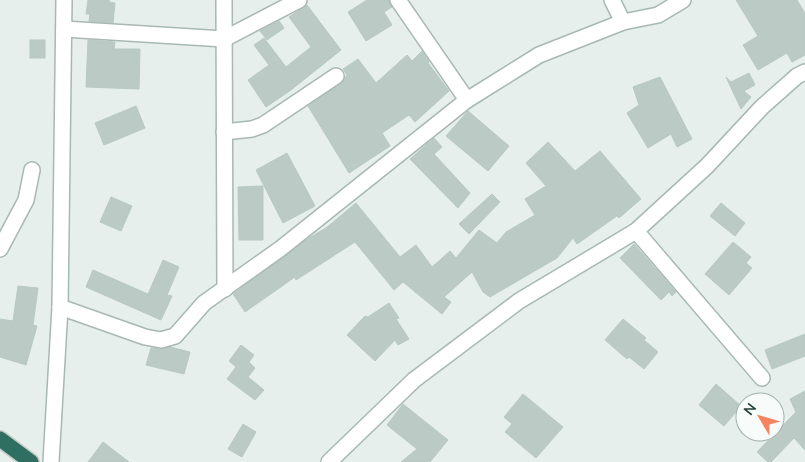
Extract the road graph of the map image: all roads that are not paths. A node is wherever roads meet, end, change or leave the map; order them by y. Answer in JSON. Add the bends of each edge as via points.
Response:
{"nodes":[{"id":1,"x":64,"y":0,"type":"edge"},
{"id":2,"x":224,"y":0,"type":"edge"},
{"id":3,"x":299,"y":0,"type":"edge"},
{"id":4,"x":398,"y":0,"type":"edge"},
{"id":5,"x":612,"y":0,"type":"edge"},
{"id":6,"x":683,"y":0,"type":"edge"},
{"id":7,"x":623,"y":22,"type":"junction"},
{"id":8,"x":64,"y":29,"type":"junction"},
{"id":9,"x":224,"y":39,"type":"junction"},
{"id":10,"x":805,"y":72,"type":"edge"},
{"id":11,"x":336,"y":76,"type":"dead end"},
{"id":12,"x":467,"y":100,"type":"junction"},
{"id":13,"x":224,"y":132,"type":"junction"},
{"id":14,"x":32,"y":170,"type":"dead end"},
{"id":15,"x":636,"y":232,"type":"junction"},
{"id":16,"x":0,"y":249,"type":"edge"},
{"id":17,"x":225,"y":289,"type":"junction"},
{"id":18,"x":60,"y":307,"type":"junction"},
{"id":19,"x":762,"y":378,"type":"dead end"},
{"id":20,"x":0,"y":439,"type":"edge"},
{"id":21,"x":31,"y":462,"type":"edge"},
{"id":22,"x":51,"y":462,"type":"edge"},
{"id":23,"x":329,"y":462,"type":"edge"}],
"edges":[{"from":1,"to":8,"type":"street"},
{"from":2,"to":9,"type":"street"},
{"from":3,"to":9,"type":"street"},
{"from":4,"to":12,"type":"street"},
{"from":5,"to":7,"type":"street"},
{"from":6,"to":7,"type":"street","via":[[658,15]]},
{"from":7,"to":12,"type":"street","via":[[540,56]]},
{"from":8,"to":9,"type":"street"},
{"from":8,"to":18,"type":"street"},
{"from":9,"to":13,"type":"street"},
{"from":10,"to":15,"type":"street","via":[[762,107],[707,166]]},
{"from":11,"to":13,"type":"street","via":[[263,125]]},
{"from":12,"to":17,"type":"street"},
{"from":13,"to":17,"type":"street"},
{"from":14,"to":16,"type":"street","via":[[26,200]]},
{"from":15,"to":19,"type":"street"},
{"from":15,"to":23,"type":"street","via":[[519,301],[414,380]]},
{"from":17,"to":18,"type":"street","via":[[204,303],[175,336],[161,340]]},
{"from":18,"to":22,"type":"street"},
{"from":20,"to":21,"type":"highway"}]}
